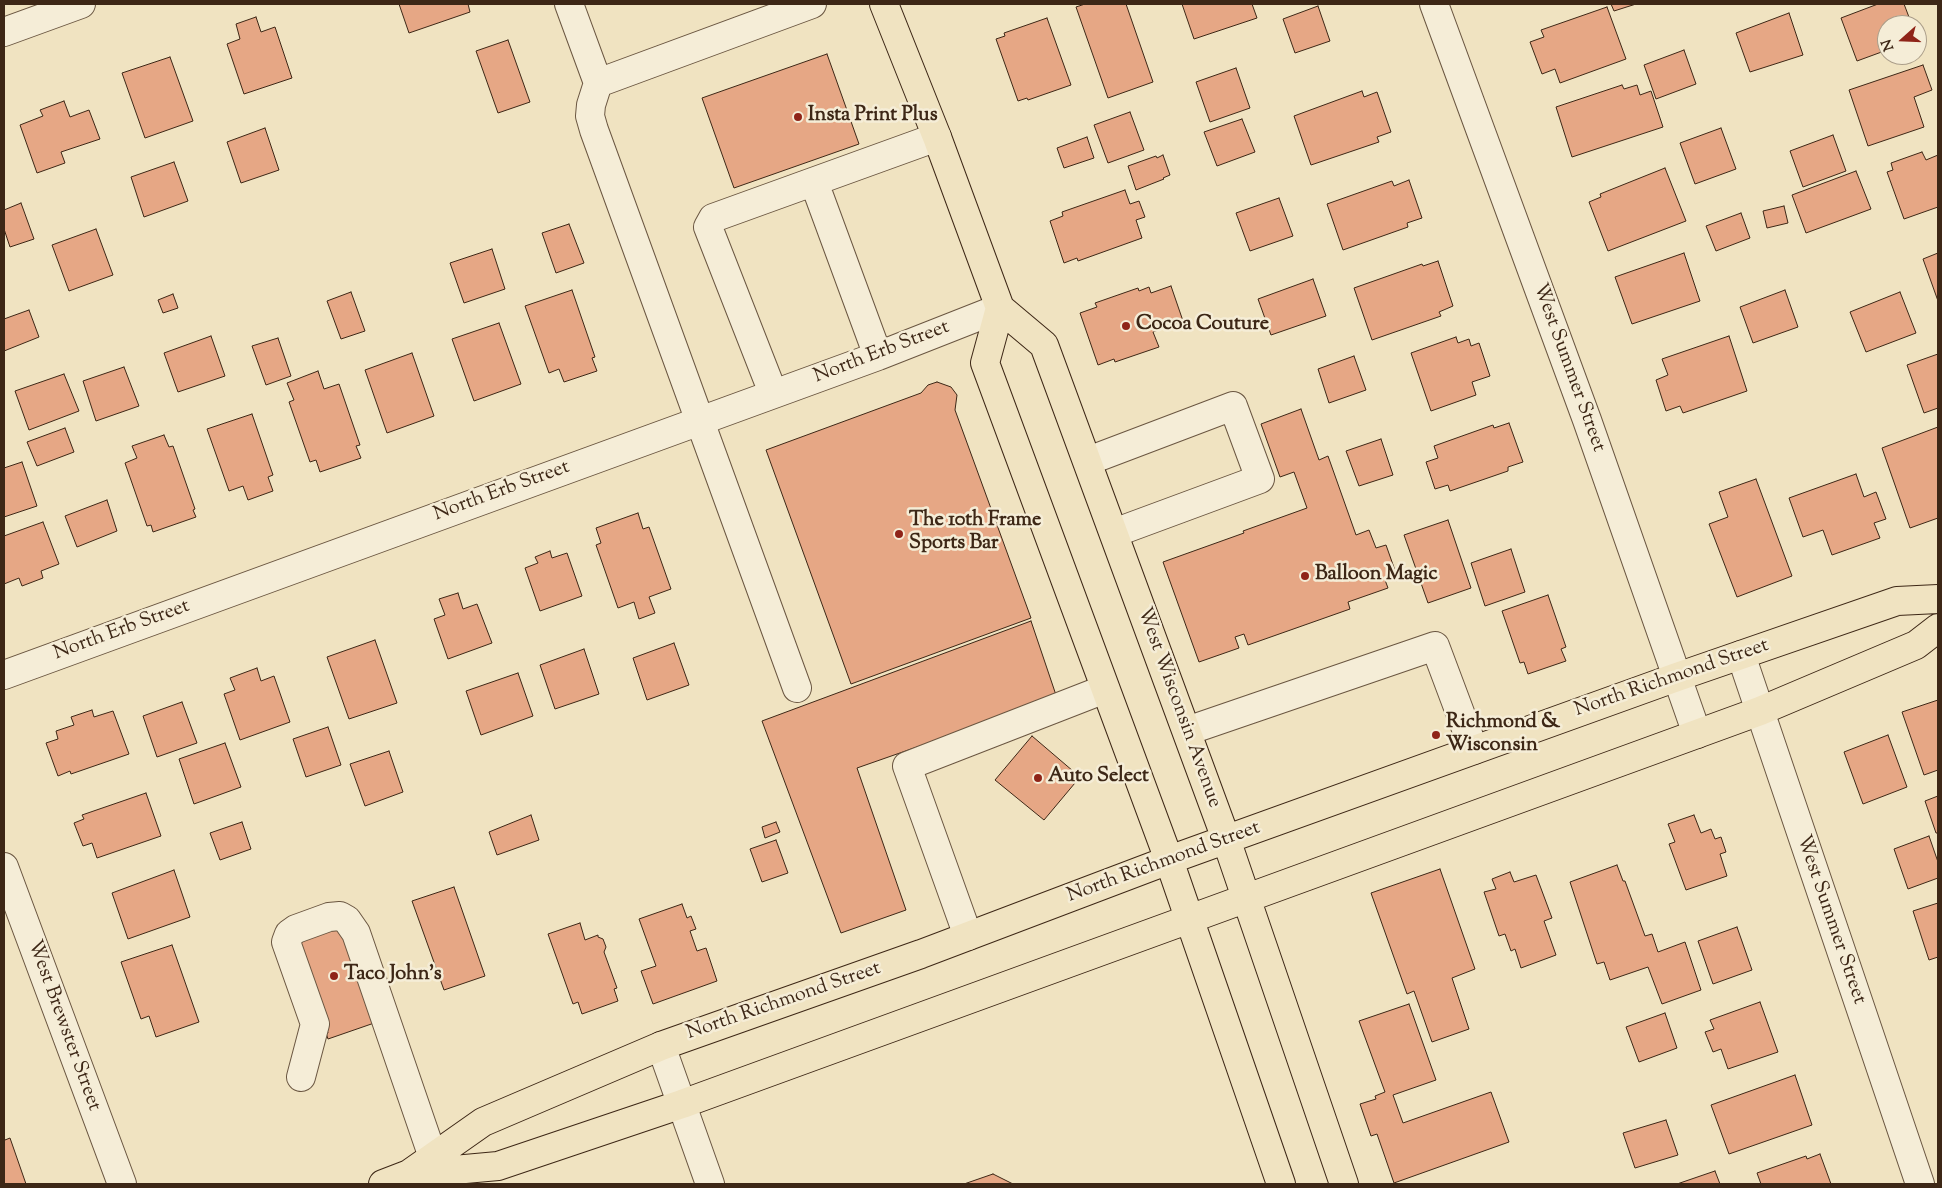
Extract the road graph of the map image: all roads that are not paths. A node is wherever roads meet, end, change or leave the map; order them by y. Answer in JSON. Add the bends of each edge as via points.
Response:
{"nodes":[{"id":1,"x":81,"y":4,"type":"edge"},
{"id":2,"x":569,"y":4,"type":"edge"},
{"id":3,"x":812,"y":4,"type":"edge"},
{"id":4,"x":884,"y":4,"type":"edge"},
{"id":5,"x":1434,"y":4,"type":"edge"},
{"id":6,"x":4,"y":32,"type":"edge"},
{"id":7,"x":598,"y":83,"type":"junction"},
{"id":8,"x":937,"y":137,"type":"junction"},
{"id":9,"x":814,"y":182,"type":"junction"},
{"id":10,"x":1000,"y":308,"type":"junction"},
{"id":11,"x":878,"y":356,"type":"junction"},
{"id":12,"x":773,"y":393,"type":"junction"},
{"id":13,"x":698,"y":420,"type":"junction"},
{"id":14,"x":1088,"y":461,"type":"junction"},
{"id":15,"x":1114,"y":533,"type":"junction"},
{"id":16,"x":1938,"y":599,"type":"edge"},
{"id":17,"x":1938,"y":628,"type":"edge"},
{"id":18,"x":1741,"y":655,"type":"junction"},
{"id":19,"x":4,"y":675,"type":"edge"},
{"id":20,"x":1677,"y":677,"type":"junction"},
{"id":21,"x":797,"y":688,"type":"dead end"},
{"id":22,"x":1105,"y":689,"type":"junction"},
{"id":23,"x":1760,"y":711,"type":"junction"},
{"id":24,"x":1187,"y":731,"type":"junction"},
{"id":25,"x":1697,"y":734,"type":"junction"},
{"id":26,"x":1474,"y":750,"type":"junction"},
{"id":27,"x":1226,"y":839,"type":"junction"},
{"id":28,"x":1169,"y":860,"type":"junction"},
{"id":29,"x":4,"y":867,"type":"edge"},
{"id":30,"x":1246,"y":897,"type":"junction"},
{"id":31,"x":1190,"y":918,"type":"junction"},
{"id":32,"x":968,"y":936,"type":"junction"},
{"id":33,"x":660,"y":1046,"type":"junction"},
{"id":34,"x":301,"y":1077,"type":"dead end"},
{"id":35,"x":682,"y":1104,"type":"junction"},
{"id":36,"x":435,"y":1164,"type":"junction"},
{"id":37,"x":122,"y":1184,"type":"edge"},
{"id":38,"x":383,"y":1184,"type":"edge"},
{"id":39,"x":710,"y":1184,"type":"edge"},
{"id":40,"x":1281,"y":1184,"type":"edge"},
{"id":41,"x":1344,"y":1184,"type":"edge"},
{"id":42,"x":1920,"y":1184,"type":"edge"}],
"edges":[{"from":1,"to":6,"type":"street"},
{"from":2,"to":7,"type":"street"},
{"from":3,"to":7,"type":"street"},
{"from":4,"to":8,"type":"main road","name":"West Wisconsin Avenue"},
{"from":5,"to":20,"type":"street","name":"West Summer Street","via":[[1587,420]]},
{"from":7,"to":13,"type":"street","via":[[590,116]]},
{"from":8,"to":9,"type":"street"},
{"from":8,"to":10,"type":"main road","name":"West Wisconsin Avenue"},
{"from":9,"to":11,"type":"street"},
{"from":9,"to":12,"type":"street","via":[[713,218],[708,227]]},
{"from":10,"to":11,"type":"street","name":"North Erb Street"},
{"from":10,"to":14,"type":"main road","name":"West Wisconsin Avenue","via":[[1044,345]]},
{"from":10,"to":22,"type":"main road","via":[[985,363]]},
{"from":11,"to":12,"type":"street","name":"North Erb Street"},
{"from":12,"to":13,"type":"street","name":"North Erb Street"},
{"from":13,"to":19,"type":"street","name":"North Erb Street"},
{"from":13,"to":21,"type":"street"},
{"from":14,"to":15,"type":"main road","name":"West Wisconsin Avenue"},
{"from":14,"to":15,"type":"street","via":[[1233,406],[1237,415],[1260,479]]},
{"from":15,"to":24,"type":"main road","name":"West Wisconsin Avenue"},
{"from":16,"to":18,"type":"main road","name":"North Richmond Street","via":[[1897,601]]},
{"from":17,"to":23,"type":"main road","via":[[1916,645]]},
{"from":18,"to":20,"type":"main road","name":"North Richmond Street"},
{"from":18,"to":23,"type":"street","name":"West Summer Street"},
{"from":20,"to":25,"type":"street","name":"West Summer Street"},
{"from":20,"to":26,"type":"main road","name":"North Richmond Street"},
{"from":22,"to":28,"type":"main road"},
{"from":22,"to":32,"type":"street","via":[[907,766]]},
{"from":23,"to":25,"type":"main road"},
{"from":23,"to":42,"type":"street","name":"West Summer Street"},
{"from":24,"to":26,"type":"street","via":[[1435,646]]},
{"from":24,"to":27,"type":"main road","name":"West Wisconsin Avenue"},
{"from":25,"to":30,"type":"main road"},
{"from":26,"to":27,"type":"main road","name":"North Richmond Street"},
{"from":27,"to":28,"type":"main road","name":"North Richmond Street"},
{"from":27,"to":30,"type":"main road","name":"West Wisconsin Avenue"},
{"from":28,"to":31,"type":"main road"},
{"from":28,"to":32,"type":"main road","name":"North Richmond Street"},
{"from":29,"to":37,"type":"street","name":"West Brewster Street"},
{"from":30,"to":31,"type":"main road"},
{"from":30,"to":41,"type":"main road","name":"West Wisconsin Avenue"},
{"from":31,"to":35,"type":"main road"},
{"from":31,"to":40,"type":"main road"},
{"from":32,"to":33,"type":"main road","name":"North Richmond Street"},
{"from":33,"to":35,"type":"street"},
{"from":33,"to":36,"type":"main road","name":"North Richmond Street","via":[[483,1122]]},
{"from":34,"to":36,"type":"street","via":[[314,1024],[286,942],[296,929],[340,916],[356,933]]},
{"from":35,"to":36,"type":"main road","via":[[498,1166]]},
{"from":35,"to":39,"type":"street"},
{"from":36,"to":38,"type":"main road"}]}
